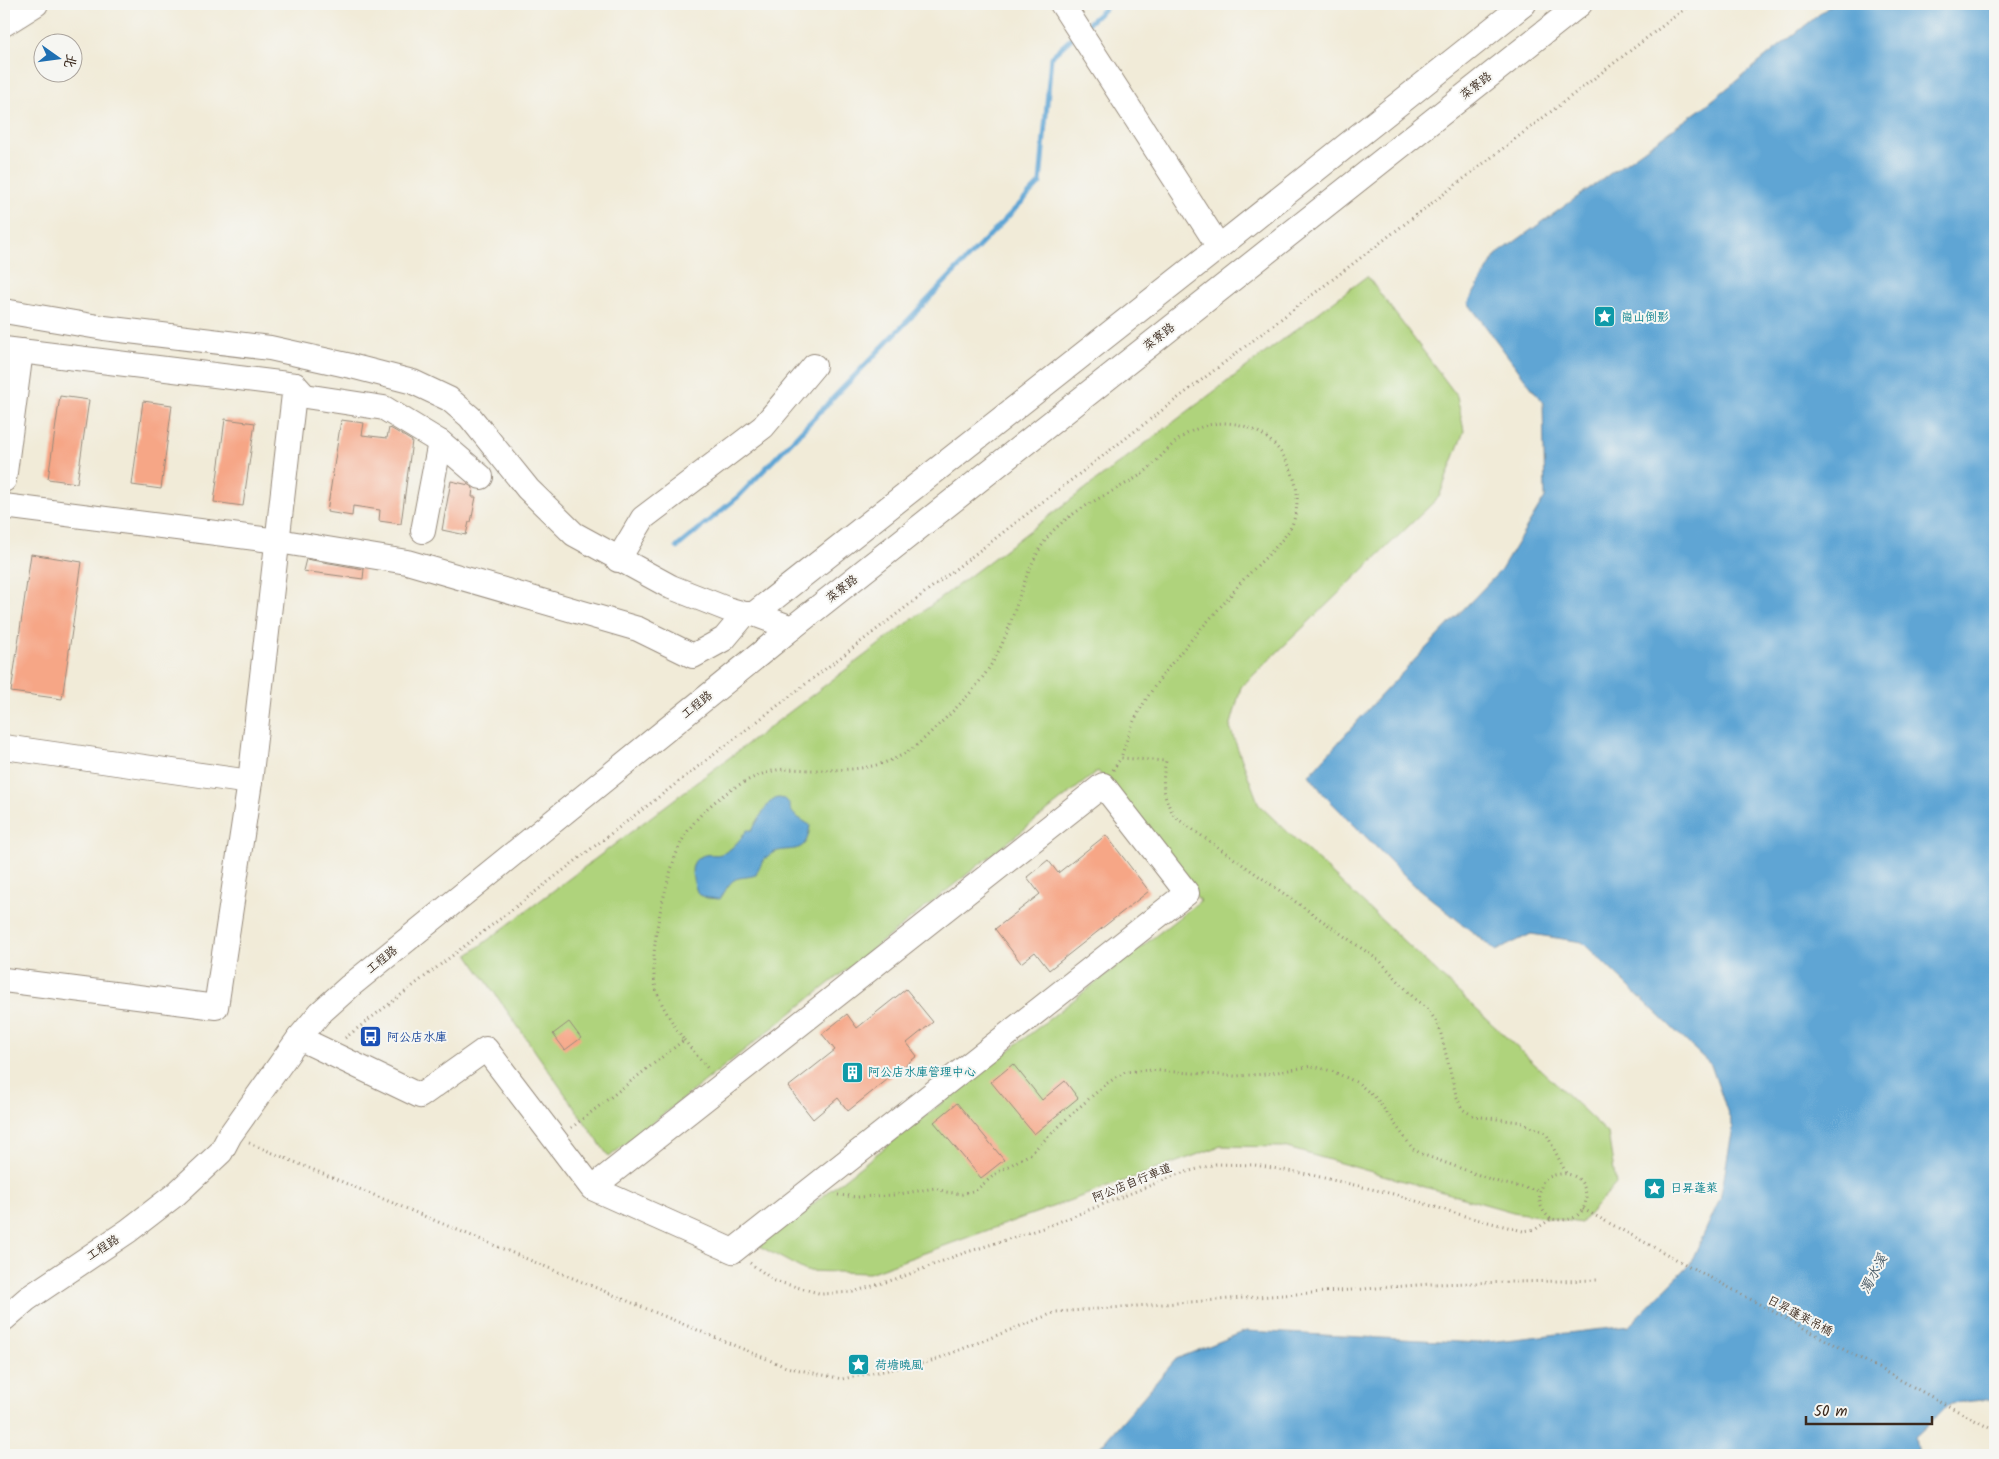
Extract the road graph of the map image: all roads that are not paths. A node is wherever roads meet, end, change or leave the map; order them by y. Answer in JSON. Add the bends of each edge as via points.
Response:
{"nodes":[{"id":1,"x":36,"y":4,"type":"edge"},
{"id":2,"x":1062,"y":4,"type":"edge"},
{"id":3,"x":1524,"y":4,"type":"edge"},
{"id":4,"x":1580,"y":4,"type":"edge"},
{"id":5,"x":4,"y":24,"type":"edge"},
{"id":6,"x":1219,"y":247,"type":"junction"},
{"id":7,"x":4,"y":311,"type":"edge"},
{"id":8,"x":12,"y":350,"type":"edge"},
{"id":9,"x":814,"y":366,"type":"dead end"},
{"id":10,"x":295,"y":385,"type":"junction"},
{"id":11,"x":440,"y":442,"type":"junction"},
{"id":12,"x":481,"y":477,"type":"dead end"},
{"id":13,"x":4,"y":480,"type":"edge"},
{"id":14,"x":4,"y":506,"type":"edge"},
{"id":15,"x":423,"y":531,"type":"dead end"},
{"id":16,"x":278,"y":541,"type":"junction"},
{"id":17,"x":618,"y":560,"type":"junction"},
{"id":18,"x":742,"y":612,"type":"junction"},
{"id":19,"x":792,"y":628,"type":"junction"},
{"id":20,"x":4,"y":747,"type":"edge"},
{"id":21,"x":250,"y":782,"type":"junction"},
{"id":22,"x":4,"y":980,"type":"edge"},
{"id":23,"x":299,"y":1038,"type":"junction"},
{"id":24,"x":592,"y":1188,"type":"junction"},
{"id":25,"x":4,"y":1319,"type":"edge"}],
"edges":[{"from":1,"to":5,"type":"street"},
{"from":2,"to":6,"type":"street"},
{"from":3,"to":6,"type":"street"},
{"from":4,"to":19,"type":"street","name":"菜寮路"},
{"from":6,"to":18,"type":"street"},
{"from":7,"to":17,"type":"street","via":[[104,328],[270,348],[413,382],[449,399],[470,417],[528,489],[574,534]]},
{"from":8,"to":10,"type":"street"},
{"from":8,"to":13,"type":"street"},
{"from":9,"to":17,"type":"street","via":[[763,427],[642,518]]},
{"from":10,"to":11,"type":"street","via":[[305,396],[384,408]]},
{"from":10,"to":16,"type":"street"},
{"from":11,"to":12,"type":"street"},
{"from":11,"to":15,"type":"street"},
{"from":14,"to":16,"type":"street"},
{"from":16,"to":18,"type":"street","via":[[407,562],[638,629],[693,656],[724,639]]},
{"from":16,"to":21,"type":"street"},
{"from":17,"to":18,"type":"street","via":[[671,587]]},
{"from":18,"to":19,"type":"street"},
{"from":19,"to":23,"type":"street","name":"工程路","via":[[350,986],[320,1013]]},
{"from":20,"to":21,"type":"street"},
{"from":21,"to":22,"type":"street","via":[[216,1007]]},
{"from":23,"to":24,"type":"street","via":[[420,1096],[486,1049]]},
{"from":23,"to":25,"type":"street","name":"工程路","via":[[221,1152],[176,1194],[128,1231]]},
{"from":24,"to":24,"type":"street","via":[[733,1251],[1187,893],[1103,785]]}]}
